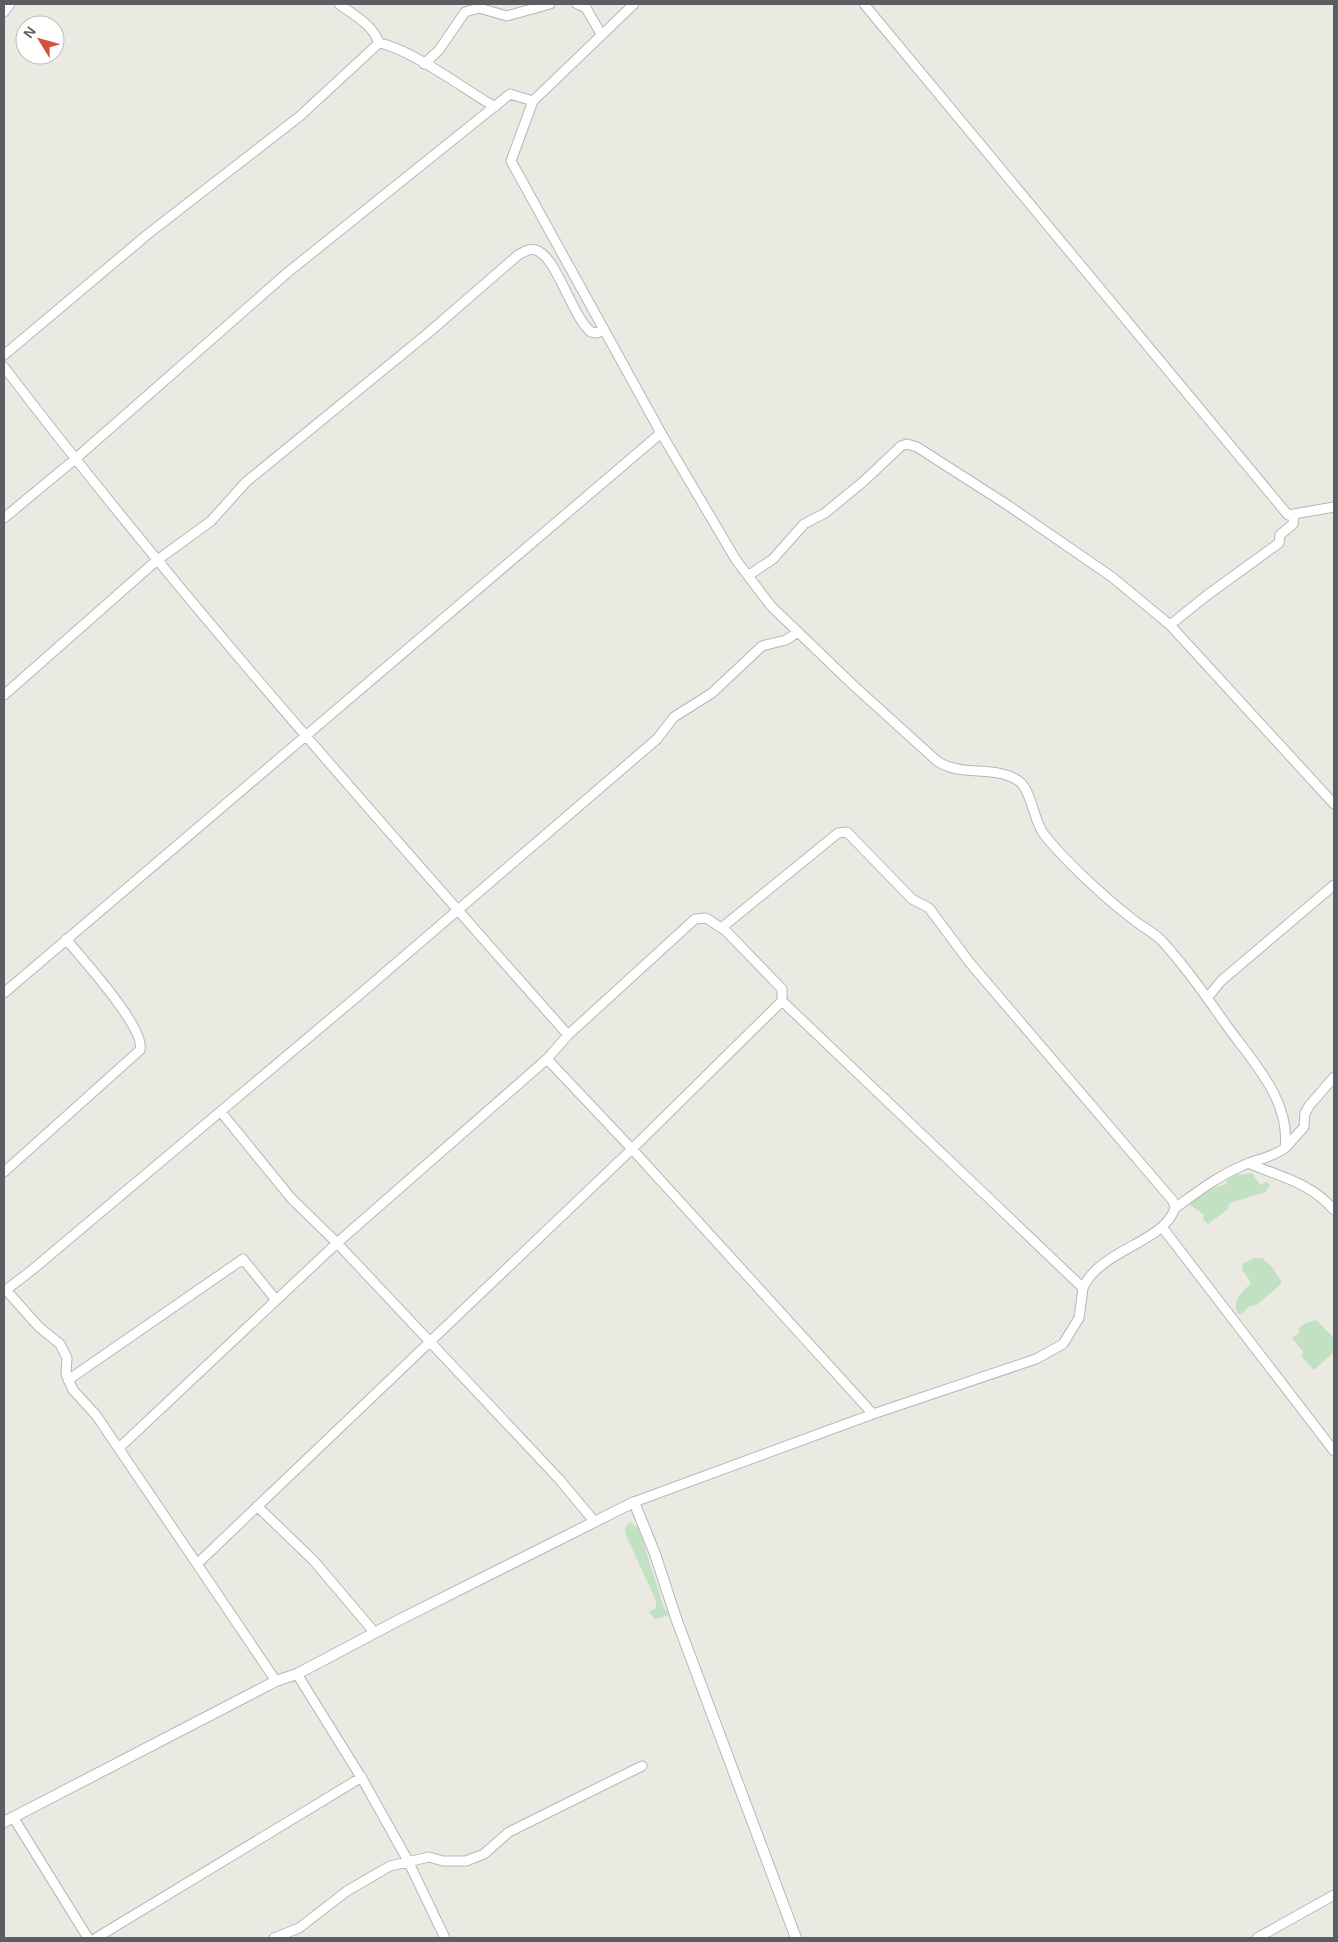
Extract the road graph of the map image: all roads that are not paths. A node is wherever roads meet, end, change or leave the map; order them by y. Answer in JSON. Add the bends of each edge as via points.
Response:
{"nodes":[{"id":1,"x":10,"y":4,"type":"edge"},
{"id":2,"x":339,"y":4,"type":"edge"},
{"id":3,"x":550,"y":4,"type":"edge"},
{"id":4,"x":577,"y":4,"type":"edge"},
{"id":5,"x":634,"y":4,"type":"edge"},
{"id":6,"x":864,"y":4,"type":"edge"},
{"id":7,"x":351,"y":7,"type":"edge"},
{"id":8,"x":4,"y":12,"type":"edge"},
{"id":9,"x":601,"y":34,"type":"junction"},
{"id":10,"x":379,"y":43,"type":"junction"},
{"id":11,"x":424,"y":64,"type":"junction"},
{"id":12,"x":533,"y":100,"type":"junction"},
{"id":13,"x":495,"y":107,"type":"junction"},
{"id":14,"x":604,"y":329,"type":"junction"},
{"id":15,"x":4,"y":355,"type":"edge"},
{"id":16,"x":4,"y":367,"type":"edge"},
{"id":17,"x":661,"y":433,"type":"junction"},
{"id":18,"x":74,"y":460,"type":"junction"},
{"id":19,"x":1334,"y":506,"type":"edge"},
{"id":20,"x":1294,"y":514,"type":"junction"},
{"id":21,"x":4,"y":518,"type":"edge"},
{"id":22,"x":156,"y":560,"type":"junction"},
{"id":23,"x":749,"y":576,"type":"junction"},
{"id":24,"x":1170,"y":625,"type":"junction"},
{"id":25,"x":798,"y":632,"type":"junction"},
{"id":26,"x":4,"y":695,"type":"edge"},
{"id":27,"x":305,"y":737,"type":"junction"},
{"id":28,"x":1334,"y":804,"type":"edge"},
{"id":29,"x":1334,"y":885,"type":"edge"},
{"id":30,"x":457,"y":909,"type":"junction"},
{"id":31,"x":725,"y":925,"type":"dead end"},
{"id":32,"x":66,"y":939,"type":"junction"},
{"id":33,"x":4,"y":993,"type":"edge"},
{"id":34,"x":1208,"y":997,"type":"junction"},
{"id":35,"x":782,"y":1001,"type":"junction"},
{"id":36,"x":568,"y":1035,"type":"junction"},
{"id":37,"x":547,"y":1059,"type":"junction"},
{"id":38,"x":1334,"y":1077,"type":"edge"},
{"id":39,"x":221,"y":1112,"type":"junction"},
{"id":40,"x":1285,"y":1148,"type":"junction"},
{"id":41,"x":632,"y":1149,"type":"junction"},
{"id":42,"x":1248,"y":1163,"type":"junction"},
{"id":43,"x":4,"y":1172,"type":"edge"},
{"id":44,"x":1175,"y":1208,"type":"junction"},
{"id":45,"x":1334,"y":1210,"type":"edge"},
{"id":46,"x":1162,"y":1227,"type":"junction"},
{"id":47,"x":337,"y":1243,"type":"junction"},
{"id":48,"x":1083,"y":1288,"type":"junction"},
{"id":49,"x":5,"y":1289,"type":"edge"},
{"id":50,"x":276,"y":1300,"type":"junction"},
{"id":51,"x":429,"y":1343,"type":"junction"},
{"id":52,"x":68,"y":1380,"type":"junction"},
{"id":53,"x":873,"y":1414,"type":"junction"},
{"id":54,"x":120,"y":1448,"type":"junction"},
{"id":55,"x":1334,"y":1451,"type":"edge"},
{"id":56,"x":634,"y":1502,"type":"junction"},
{"id":57,"x":257,"y":1506,"type":"junction"},
{"id":58,"x":594,"y":1521,"type":"junction"},
{"id":59,"x":196,"y":1564,"type":"junction"},
{"id":60,"x":375,"y":1632,"type":"junction"},
{"id":61,"x":297,"y":1674,"type":"junction"},
{"id":62,"x":276,"y":1681,"type":"junction"},
{"id":63,"x":642,"y":1766,"type":"dead end"},
{"id":64,"x":362,"y":1777,"type":"junction"},
{"id":65,"x":14,"y":1817,"type":"junction"},
{"id":66,"x":4,"y":1822,"type":"edge"},
{"id":67,"x":408,"y":1862,"type":"junction"},
{"id":68,"x":1334,"y":1895,"type":"edge"},
{"id":69,"x":88,"y":1938,"type":"edge"},
{"id":70,"x":96,"y":1938,"type":"edge"},
{"id":71,"x":274,"y":1938,"type":"edge"},
{"id":72,"x":445,"y":1938,"type":"edge"},
{"id":73,"x":796,"y":1938,"type":"edge"},
{"id":74,"x":1257,"y":1938,"type":"edge"}],
"edges":[{"from":1,"to":8,"type":"street"},
{"from":2,"to":7,"type":"street"},
{"from":3,"to":11,"type":"street","via":[[507,16],[479,8],[465,12]]},
{"from":4,"to":9,"type":"street","via":[[586,8]]},
{"from":5,"to":9,"type":"street"},
{"from":6,"to":20,"type":"street","via":[[1288,515]]},
{"from":7,"to":10,"type":"street","via":[[377,36]]},
{"from":9,"to":12,"type":"street"},
{"from":10,"to":11,"type":"street","via":[[390,45]]},
{"from":10,"to":15,"type":"street","via":[[300,116],[148,234]]},
{"from":11,"to":13,"type":"street"},
{"from":12,"to":13,"type":"street","via":[[510,94]]},
{"from":12,"to":14,"type":"street","via":[[511,161]]},
{"from":13,"to":18,"type":"street","via":[[287,273]]},
{"from":14,"to":17,"type":"street"},
{"from":14,"to":22,"type":"street","via":[[591,332],[587,328],[576,314],[551,264],[537,250],[529,249],[494,274],[427,334],[246,482],[211,521]]},
{"from":16,"to":18,"type":"street"},
{"from":17,"to":23,"type":"street","via":[[736,560]]},
{"from":17,"to":27,"type":"street"},
{"from":18,"to":21,"type":"street"},
{"from":18,"to":22,"type":"street"},
{"from":19,"to":20,"type":"street"},
{"from":20,"to":24,"type":"street","via":[[1293,524],[1280,534],[1279,542]]},
{"from":22,"to":26,"type":"street"},
{"from":22,"to":27,"type":"street"},
{"from":23,"to":24,"type":"street","via":[[773,559],[804,524],[825,513],[907,444],[917,447],[1006,504],[1112,577]]},
{"from":23,"to":25,"type":"street","via":[[771,606]]},
{"from":24,"to":28,"type":"street"},
{"from":25,"to":30,"type":"street","via":[[786,640],[762,646],[712,693],[674,717],[657,739]]},
{"from":25,"to":34,"type":"street","via":[[937,761],[948,768],[1012,776],[1022,784],[1043,832],[1111,902],[1162,941]]},
{"from":27,"to":30,"type":"street"},
{"from":27,"to":32,"type":"street"},
{"from":29,"to":34,"type":"street","via":[[1221,981]]},
{"from":30,"to":36,"type":"street"},
{"from":30,"to":39,"type":"street"},
{"from":31,"to":44,"type":"street","via":[[838,833],[846,832],[912,899],[929,908],[970,963],[1166,1191]]},
{"from":32,"to":33,"type":"street"},
{"from":32,"to":43,"type":"street","via":[[135,1027],[142,1044],[140,1050]]},
{"from":34,"to":40,"type":"street","via":[[1272,1089],[1285,1123]]},
{"from":35,"to":36,"type":"street","via":[[782,989],[726,931],[706,918],[695,919]]},
{"from":35,"to":41,"type":"street"},
{"from":35,"to":48,"type":"street"},
{"from":36,"to":37,"type":"street"},
{"from":37,"to":41,"type":"street"},
{"from":37,"to":47,"type":"street"},
{"from":38,"to":40,"type":"street","via":[[1309,1106],[1304,1127]]},
{"from":39,"to":47,"type":"street","via":[[291,1198]]},
{"from":39,"to":49,"type":"street"},
{"from":40,"to":42,"type":"street","via":[[1270,1157]]},
{"from":41,"to":51,"type":"street"},
{"from":41,"to":53,"type":"street"},
{"from":42,"to":44,"type":"street","via":[[1212,1182]]},
{"from":42,"to":45,"type":"street","via":[[1304,1184],[1323,1197]]},
{"from":44,"to":46,"type":"street","via":[[1173,1216]]},
{"from":46,"to":48,"type":"street","via":[[1122,1250],[1087,1279]]},
{"from":46,"to":55,"type":"street"},
{"from":47,"to":50,"type":"street"},
{"from":47,"to":51,"type":"street"},
{"from":48,"to":53,"type":"street","via":[[1079,1318],[1063,1344],[1036,1360]]},
{"from":49,"to":52,"type":"street","via":[[39,1327],[60,1344],[67,1358]]},
{"from":50,"to":52,"type":"street","via":[[243,1259]]},
{"from":50,"to":54,"type":"street"},
{"from":51,"to":57,"type":"street"},
{"from":51,"to":58,"type":"street","via":[[559,1479]]},
{"from":52,"to":54,"type":"street","via":[[72,1390],[90,1406]]},
{"from":53,"to":56,"type":"street"},
{"from":54,"to":59,"type":"street"},
{"from":56,"to":58,"type":"street"},
{"from":56,"to":73,"type":"street"},
{"from":57,"to":59,"type":"street"},
{"from":57,"to":60,"type":"street","via":[[314,1561]]},
{"from":58,"to":60,"type":"street"},
{"from":59,"to":62,"type":"street"},
{"from":60,"to":61,"type":"street"},
{"from":61,"to":62,"type":"street"},
{"from":61,"to":64,"type":"street"},
{"from":62,"to":65,"type":"street"},
{"from":63,"to":67,"type":"street","via":[[509,1832],[484,1854],[466,1861],[443,1862],[429,1857]]},
{"from":64,"to":67,"type":"street"},
{"from":64,"to":70,"type":"street"},
{"from":65,"to":66,"type":"street"},
{"from":65,"to":69,"type":"street"},
{"from":67,"to":71,"type":"street","via":[[377,1873],[347,1891],[299,1928]]},
{"from":67,"to":72,"type":"street"},
{"from":68,"to":74,"type":"street"}]}
